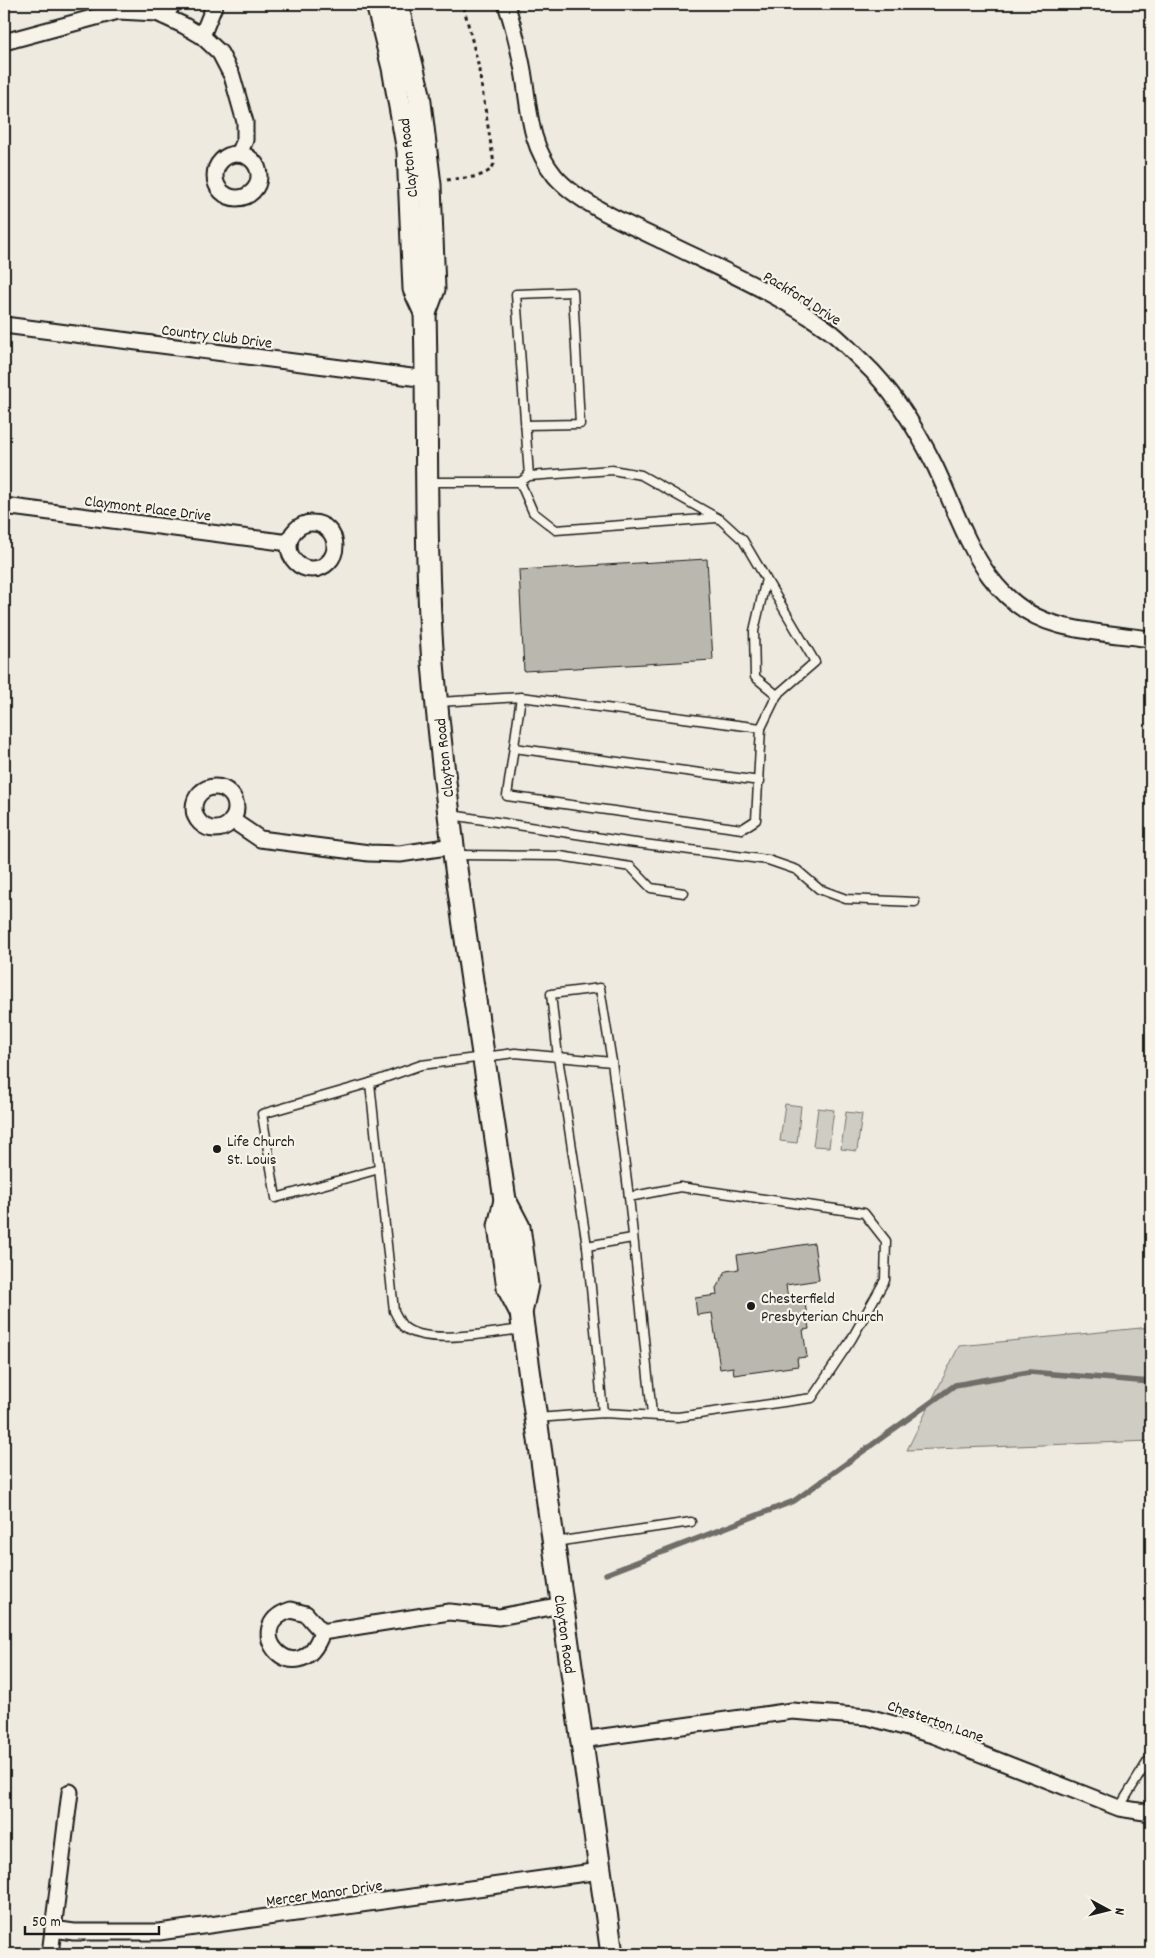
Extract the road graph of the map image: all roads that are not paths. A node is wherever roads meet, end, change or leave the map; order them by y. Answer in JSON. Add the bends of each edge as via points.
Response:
{"nodes":[{"id":1,"x":173,"y":4,"type":"edge"},
{"id":2,"x":215,"y":4,"type":"edge"},
{"id":3,"x":377,"y":4,"type":"edge"},
{"id":4,"x":397,"y":4,"type":"edge"},
{"id":5,"x":506,"y":4,"type":"edge"},
{"id":6,"x":164,"y":16,"type":"junction"},
{"id":7,"x":202,"y":36,"type":"junction"},
{"id":8,"x":4,"y":42,"type":"edge"},
{"id":9,"x":239,"y":154,"type":"dead end"},
{"id":10,"x":425,"y":313,"type":"junction"},
{"id":11,"x":4,"y":325,"type":"edge"},
{"id":12,"x":426,"y":379,"type":"junction"},
{"id":13,"x":525,"y":425,"type":"junction"},
{"id":14,"x":529,"y":476,"type":"junction"},
{"id":15,"x":427,"y":482,"type":"junction"},
{"id":16,"x":520,"y":482,"type":"junction"},
{"id":17,"x":4,"y":506,"type":"edge"},
{"id":18,"x":717,"y":518,"type":"junction"},
{"id":19,"x":288,"y":543,"type":"dead end"},
{"id":20,"x":766,"y":579,"type":"junction"},
{"id":21,"x":1151,"y":639,"type":"edge"},
{"id":22,"x":777,"y":695,"type":"junction"},
{"id":23,"x":521,"y":697,"type":"junction"},
{"id":24,"x":437,"y":702,"type":"junction"},
{"id":25,"x":761,"y":728,"type":"junction"},
{"id":26,"x":514,"y":748,"type":"junction"},
{"id":27,"x":760,"y":781,"type":"junction"},
{"id":28,"x":449,"y":815,"type":"junction"},
{"id":29,"x":232,"y":820,"type":"dead end"},
{"id":30,"x":454,"y":851,"type":"junction"},
{"id":31,"x":684,"y":893,"type":"dead end"},
{"id":32,"x":916,"y":902,"type":"dead end"},
{"id":33,"x":558,"y":1057,"type":"junction"},
{"id":34,"x":484,"y":1058,"type":"junction"},
{"id":35,"x":612,"y":1062,"type":"junction"},
{"id":36,"x":370,"y":1083,"type":"junction"},
{"id":37,"x":379,"y":1168,"type":"junction"},
{"id":38,"x":629,"y":1197,"type":"junction"},
{"id":39,"x":632,"y":1238,"type":"junction"},
{"id":40,"x":587,"y":1246,"type":"junction"},
{"id":41,"x":522,"y":1321,"type":"junction"},
{"id":42,"x":603,"y":1413,"type":"junction"},
{"id":43,"x":652,"y":1414,"type":"junction"},
{"id":44,"x":535,"y":1418,"type":"junction"},
{"id":45,"x":691,"y":1522,"type":"dead end"},
{"id":46,"x":553,"y":1542,"type":"junction"},
{"id":47,"x":562,"y":1605,"type":"junction"},
{"id":48,"x":322,"y":1632,"type":"dead end"},
{"id":49,"x":581,"y":1740,"type":"junction"},
{"id":50,"x":1151,"y":1761,"type":"edge"},
{"id":51,"x":70,"y":1792,"type":"dead end"},
{"id":52,"x":1119,"y":1808,"type":"junction"},
{"id":53,"x":1151,"y":1813,"type":"edge"},
{"id":54,"x":600,"y":1871,"type":"junction"},
{"id":55,"x":53,"y":1929,"type":"junction"},
{"id":56,"x":50,"y":1954,"type":"edge"},
{"id":57,"x":612,"y":1954,"type":"edge"}],
"edges":[{"from":1,"to":6,"type":"street"},
{"from":2,"to":7,"type":"street"},
{"from":3,"to":10,"type":"main road","name":"Clayton Road","via":[[394,68],[408,151],[414,289]]},
{"from":4,"to":10,"type":"main road","name":"Clayton Road","via":[[419,94],[429,176],[434,289]]},
{"from":5,"to":21,"type":"street","name":"Packford Drive","via":[[522,66],[530,123],[542,158],[570,191],[632,226],[768,293],[828,330],[866,364],[912,426],[935,467],[980,564],[1002,592],[1024,610],[1058,625]]},
{"from":6,"to":7,"type":"street"},
{"from":6,"to":8,"type":"street","via":[[118,10]]},
{"from":7,"to":9,"type":"street","via":[[220,53],[238,94],[245,122],[245,140]]},
{"from":10,"to":12,"type":"main road","name":"Clayton Road"},
{"from":11,"to":12,"type":"street","name":"Country Club Drive"},
{"from":12,"to":15,"type":"main road","name":"Clayton Road"},
{"from":13,"to":13,"type":"lane","via":[[516,294],[573,292],[580,424]]},
{"from":13,"to":14,"type":"lane"},
{"from":14,"to":16,"type":"lane"},
{"from":14,"to":18,"type":"lane","via":[[612,470],[641,475]]},
{"from":15,"to":16,"type":"lane"},
{"from":15,"to":24,"type":"main road","name":"Clayton Road"},
{"from":16,"to":18,"type":"lane","via":[[533,512],[556,530]]},
{"from":17,"to":19,"type":"street","name":"Claymont Place Drive"},
{"from":18,"to":20,"type":"lane","via":[[743,540]]},
{"from":20,"to":22,"type":"lane","via":[[754,630],[755,678]]},
{"from":20,"to":22,"type":"lane","via":[[815,662]]},
{"from":22,"to":25,"type":"lane"},
{"from":23,"to":24,"type":"lane"},
{"from":23,"to":25,"type":"lane"},
{"from":23,"to":26,"type":"lane"},
{"from":24,"to":28,"type":"main road","name":"Clayton Road"},
{"from":25,"to":27,"type":"lane"},
{"from":26,"to":27,"type":"lane"},
{"from":26,"to":27,"type":"lane","via":[[507,796],[614,812],[742,829],[756,820]]},
{"from":28,"to":30,"type":"main road","name":"Clayton Road"},
{"from":28,"to":32,"type":"lane","via":[[768,860],[797,870],[819,889],[846,899]]},
{"from":29,"to":30,"type":"street","via":[[260,839],[369,853]]},
{"from":30,"to":31,"type":"lane","via":[[560,856],[631,867],[652,888]]},
{"from":30,"to":34,"type":"main road","name":"Clayton Road"},
{"from":33,"to":34,"type":"lane","via":[[515,1053]]},
{"from":33,"to":35,"type":"lane"},
{"from":33,"to":35,"type":"lane","via":[[551,994],[600,988]]},
{"from":33,"to":40,"type":"lane"},
{"from":34,"to":36,"type":"lane","via":[[421,1065]]},
{"from":34,"to":41,"type":"main road","name":"Clayton Road","via":[[505,1200],[500,1235],[508,1288]]},
{"from":35,"to":38,"type":"lane"},
{"from":36,"to":37,"type":"lane"},
{"from":36,"to":37,"type":"lane","via":[[262,1114],[276,1198]]},
{"from":37,"to":41,"type":"lane","via":[[394,1311],[404,1327],[420,1336],[459,1336]]},
{"from":38,"to":39,"type":"lane"},
{"from":38,"to":43,"type":"lane","via":[[680,1187],[864,1213],[886,1241],[885,1280],[851,1340],[812,1398],[678,1417]]},
{"from":39,"to":40,"type":"lane"},
{"from":39,"to":43,"type":"lane"},
{"from":40,"to":42,"type":"lane"},
{"from":41,"to":44,"type":"main road","name":"Clayton Road"},
{"from":42,"to":43,"type":"lane"},
{"from":42,"to":44,"type":"lane"},
{"from":44,"to":46,"type":"main road","name":"Clayton Road"},
{"from":45,"to":46,"type":"lane"},
{"from":46,"to":47,"type":"main road","name":"Clayton Road"},
{"from":47,"to":48,"type":"street","via":[[499,1617],[449,1612]]},
{"from":47,"to":49,"type":"main road","name":"Clayton Road"},
{"from":49,"to":52,"type":"street","name":"Chesterton Lane","via":[[792,1712],[868,1717],[932,1735]]},
{"from":49,"to":54,"type":"main road","name":"Clayton Road"},
{"from":50,"to":52,"type":"lane"},
{"from":51,"to":55,"type":"street"},
{"from":52,"to":53,"type":"street","name":"Chesterton Lane"},
{"from":54,"to":55,"type":"street","name":"Mercer Manor Drive","via":[[159,1932]]},
{"from":54,"to":57,"type":"main road","name":"Clayton Road"},
{"from":55,"to":56,"type":"street"}]}
